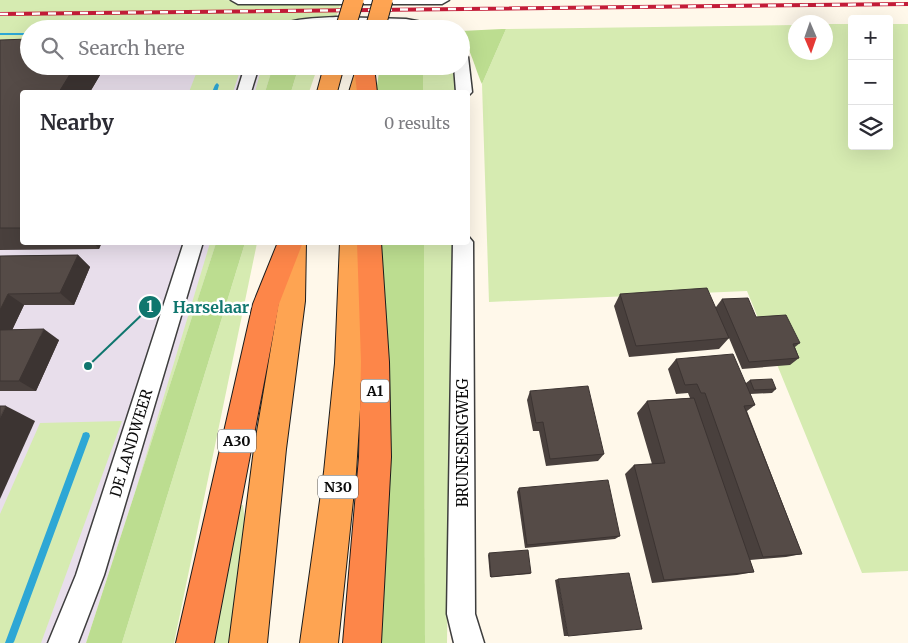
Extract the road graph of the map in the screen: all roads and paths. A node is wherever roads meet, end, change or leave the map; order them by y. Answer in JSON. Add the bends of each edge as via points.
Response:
{"nodes":[{"id":1,"x":238,"y":0,"type":"edge"},
{"id":2,"x":354,"y":0,"type":"edge"},
{"id":3,"x":383,"y":0,"type":"edge"},
{"id":4,"x":442,"y":0,"type":"edge"},
{"id":5,"x":347,"y":20,"type":"edge"},
{"id":6,"x":377,"y":20,"type":"edge"},
{"id":7,"x":249,"y":75,"type":"edge"},
{"id":8,"x":331,"y":75,"type":"edge"},
{"id":9,"x":463,"y":75,"type":"edge"},
{"id":10,"x":245,"y":90,"type":"edge"},
{"id":11,"x":327,"y":90,"type":"edge"},
{"id":12,"x":464,"y":90,"type":"edge"},
{"id":13,"x":193,"y":245,"type":"edge"},
{"id":14,"x":291,"y":245,"type":"edge"},
{"id":15,"x":292,"y":245,"type":"edge"},
{"id":16,"x":352,"y":245,"type":"edge"},
{"id":17,"x":370,"y":245,"type":"edge"},
{"id":18,"x":463,"y":245,"type":"edge"},
{"id":19,"x":63,"y":643,"type":"edge"},
{"id":20,"x":195,"y":643,"type":"edge"},
{"id":21,"x":248,"y":643,"type":"edge"},
{"id":22,"x":319,"y":643,"type":"edge"},
{"id":23,"x":362,"y":643,"type":"edge"},
{"id":24,"x":469,"y":643,"type":"edge"}],
"edges":[{"from":1,"to":4,"type":"street"},
{"from":2,"to":5,"type":"highway","bridge":true},
{"from":3,"to":6,"type":"highway","bridge":true},
{"from":7,"to":10,"type":"street"},
{"from":8,"to":11,"type":"highway"},
{"from":9,"to":12,"type":"street"},
{"from":13,"to":19,"type":"street","name":"DE LANDWEER","via":[[90,575]]},
{"from":14,"to":20,"type":"highway","number":"A30","via":[[266,304]]},
{"from":15,"to":21,"type":"highway","number":"A30","via":[[292,301],[270,449]]},
{"from":16,"to":22,"type":"highway","number":"N30","via":[[349,363],[340,472]]},
{"from":17,"to":23,"type":"highway","number":"A1","via":[[375,457]]},
{"from":18,"to":24,"type":"street","name":"BRUNESENGWEG","via":[[461,586],[462,614]]}]}
